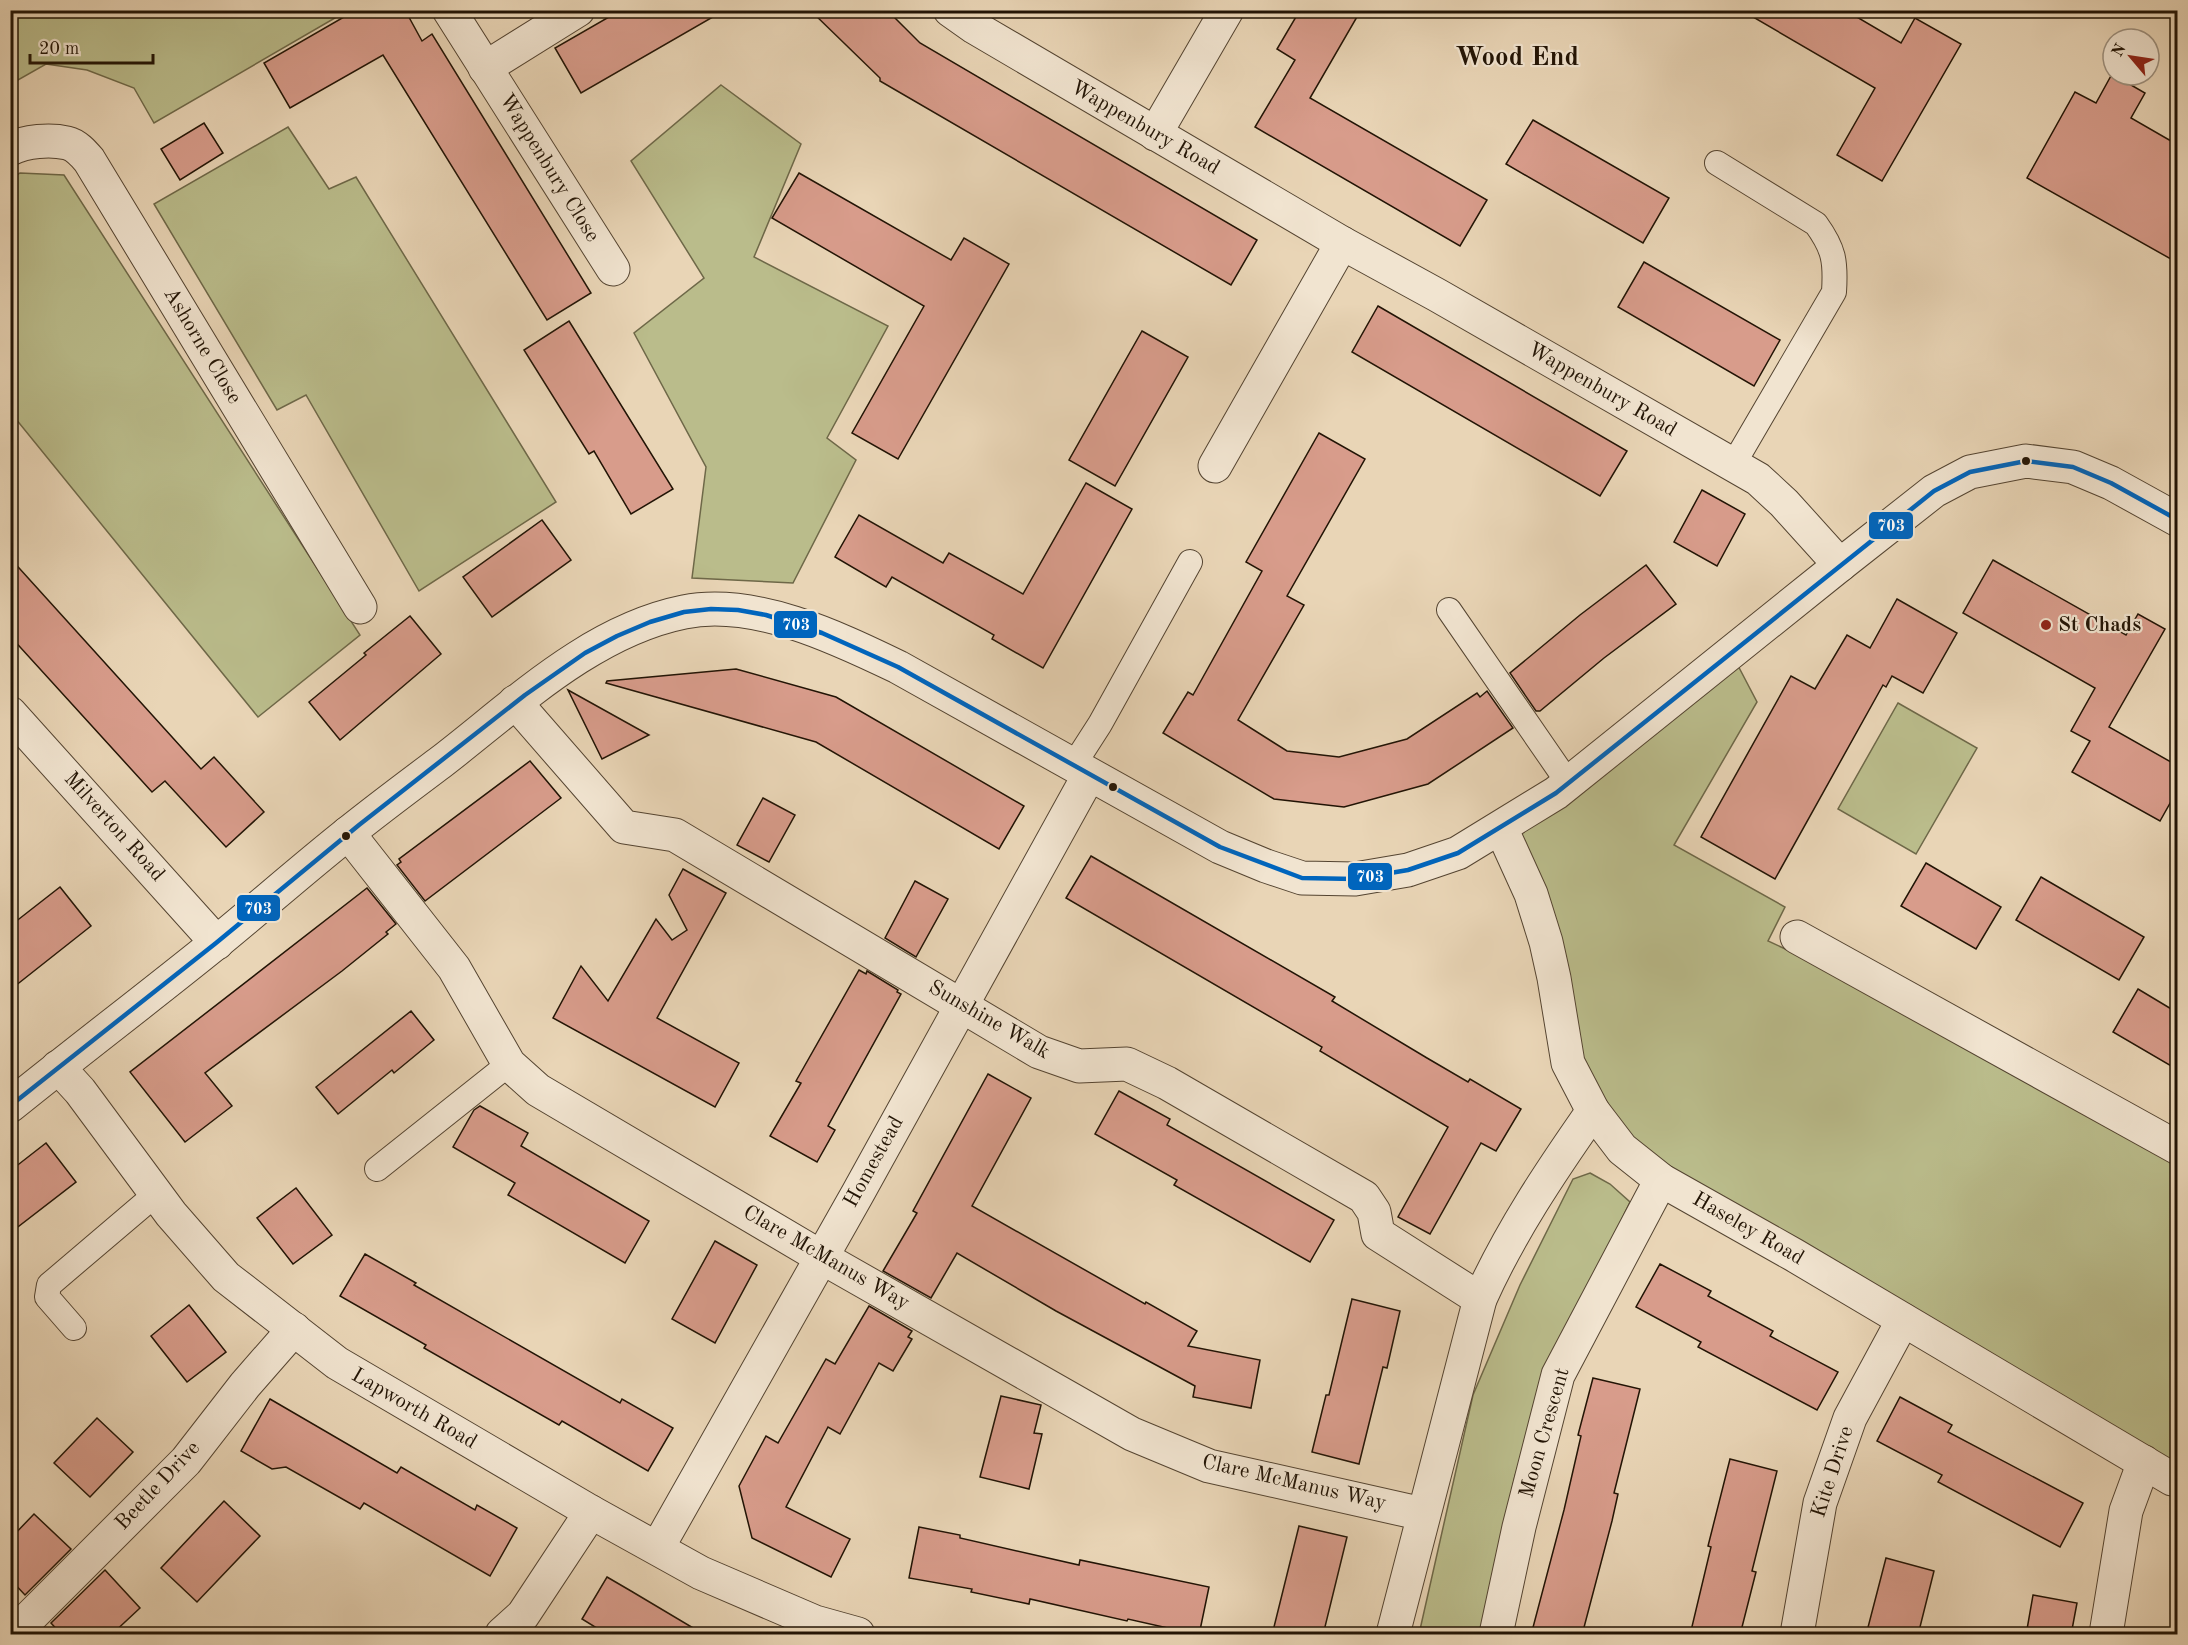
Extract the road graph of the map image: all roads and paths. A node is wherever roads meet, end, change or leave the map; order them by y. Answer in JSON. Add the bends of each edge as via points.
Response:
{"nodes":[{"id":1,"x":450,"y":10,"type":"edge"},
{"id":2,"x":578,"y":10,"type":"edge"},
{"id":3,"x":950,"y":10,"type":"edge"},
{"id":4,"x":1227,"y":10,"type":"edge"},
{"id":5,"x":485,"y":68,"type":"junction"},
{"id":6,"x":1155,"y":134,"type":"junction"},
{"id":7,"x":10,"y":148,"type":"edge"},
{"id":8,"x":1717,"y":162,"type":"dead end"},
{"id":9,"x":1342,"y":243,"type":"junction"},
{"id":10,"x":613,"y":269,"type":"dead end"},
{"id":11,"x":1733,"y":465,"type":"junction"},
{"id":12,"x":1215,"y":466,"type":"dead end"},
{"id":13,"x":2178,"y":520,"type":"edge"},
{"id":14,"x":1190,"y":562,"type":"dead end"},
{"id":15,"x":1840,"y":565,"type":"junction"},
{"id":16,"x":360,"y":607,"type":"dead end"},
{"id":17,"x":1449,"y":610,"type":"dead end"},
{"id":18,"x":515,"y":702,"type":"junction"},
{"id":19,"x":10,"y":712,"type":"edge"},
{"id":20,"x":1081,"y":771,"type":"junction"},
{"id":21,"x":1569,"y":784,"type":"junction"},
{"id":22,"x":1501,"y":828,"type":"junction"},
{"id":23,"x":348,"y":833,"type":"junction"},
{"id":24,"x":1797,"y":937,"type":"dead end"},
{"id":25,"x":217,"y":943,"type":"junction"},
{"id":26,"x":961,"y":1005,"type":"junction"},
{"id":27,"x":509,"y":1064,"type":"junction"},
{"id":28,"x":58,"y":1067,"type":"junction"},
{"id":29,"x":10,"y":1106,"type":"edge"},
{"id":30,"x":1593,"y":1111,"type":"junction"},
{"id":31,"x":2178,"y":1148,"type":"edge"},
{"id":32,"x":377,"y":1169,"type":"dead end"},
{"id":33,"x":1661,"y":1180,"type":"junction"},
{"id":34,"x":156,"y":1194,"type":"junction"},
{"id":35,"x":821,"y":1257,"type":"junction"},
{"id":36,"x":1480,"y":1299,"type":"junction"},
{"id":37,"x":1903,"y":1320,"type":"junction"},
{"id":38,"x":74,"y":1328,"type":"dead end"},
{"id":39,"x":294,"y":1329,"type":"junction"},
{"id":40,"x":2144,"y":1462,"type":"junction"},
{"id":41,"x":2178,"y":1480,"type":"edge"},
{"id":42,"x":591,"y":1512,"type":"junction"},
{"id":43,"x":1423,"y":1514,"type":"junction"},
{"id":44,"x":658,"y":1547,"type":"junction"},
{"id":45,"x":13,"y":1635,"type":"edge"},
{"id":46,"x":501,"y":1635,"type":"edge"},
{"id":47,"x":858,"y":1635,"type":"edge"},
{"id":48,"x":1393,"y":1635,"type":"edge"},
{"id":49,"x":1496,"y":1635,"type":"edge"},
{"id":50,"x":1797,"y":1635,"type":"edge"},
{"id":51,"x":2106,"y":1635,"type":"edge"}],
"edges":[{"from":1,"to":5,"type":"street","name":"Wappenbury Close"},
{"from":2,"to":5,"type":"street"},
{"from":3,"to":6,"type":"street","name":"Wappenbury Road"},
{"from":4,"to":6,"type":"street"},
{"from":5,"to":10,"type":"street","name":"Wappenbury Close"},
{"from":6,"to":9,"type":"street","name":"Wappenbury Road"},
{"from":7,"to":16,"type":"street","name":"Ashorne Close","via":[[44,141],[68,143],[89,160]]},
{"from":8,"to":11,"type":"lane","via":[[1816,224],[1836,265],[1834,292]]},
{"from":9,"to":11,"type":"street","name":"Wappenbury Road"},
{"from":9,"to":12,"type":"street"},
{"from":11,"to":15,"type":"street","name":"Wappenbury Road","via":[[1758,479],[1785,503]]},
{"from":13,"to":15,"type":"street","via":[[2073,467],[2025,461],[1970,472],[1935,491]]},
{"from":14,"to":20,"type":"lane","via":[[1100,724]]},
{"from":15,"to":21,"type":"street"},
{"from":17,"to":21,"type":"lane"},
{"from":18,"to":20,"type":"street","via":[[600,644],[684,612],[719,609],[766,616],[851,644]]},
{"from":18,"to":23,"type":"street"},
{"from":18,"to":26,"type":"street","name":"Sunshine Walk","via":[[624,827],[675,835]]},
{"from":19,"to":25,"type":"street","name":"Milverton Road"},
{"from":20,"to":22,"type":"street","via":[[1220,847],[1302,878],[1355,879],[1408,870],[1458,854]]},
{"from":20,"to":26,"type":"street","name":"Homestead"},
{"from":21,"to":22,"type":"street"},
{"from":22,"to":30,"type":"street","name":"Haseley Road","via":[[1531,894],[1546,942],[1568,1063]]},
{"from":23,"to":25,"type":"street"},
{"from":23,"to":27,"type":"street","name":"Clare McManus Way","via":[[454,968]]},
{"from":24,"to":31,"type":"street"},
{"from":25,"to":28,"type":"street"},
{"from":26,"to":35,"type":"street","name":"Homestead"},
{"from":26,"to":36,"type":"street","name":"Sunshine Walk","via":[[1039,1052],[1079,1066],[1127,1064],[1167,1083],[1364,1197],[1374,1212],[1378,1234]]},
{"from":27,"to":32,"type":"lane"},
{"from":27,"to":35,"type":"street","name":"Clare McManus Way","via":[[538,1090]]},
{"from":28,"to":29,"type":"street"},
{"from":28,"to":34,"type":"street","name":"Lapworth Road"},
{"from":30,"to":33,"type":"street","name":"Haseley Road","via":[[1622,1149]]},
{"from":30,"to":36,"type":"street","via":[[1525,1214]]},
{"from":33,"to":37,"type":"street","name":"Haseley Road"},
{"from":33,"to":49,"type":"street","name":"Moon Crescent","via":[[1558,1375]]},
{"from":34,"to":38,"type":"lane","via":[[49,1285],[47,1297]]},
{"from":34,"to":39,"type":"street","name":"Lapworth Road","via":[[226,1278]]},
{"from":35,"to":43,"type":"street","name":"Clare McManus Way","via":[[1132,1434],[1209,1466]]},
{"from":35,"to":44,"type":"street","name":"Homestead"},
{"from":36,"to":43,"type":"street"},
{"from":37,"to":40,"type":"street","name":"Haseley Road"},
{"from":37,"to":50,"type":"street","name":"Kite Drive","via":[[1850,1418],[1820,1503]]},
{"from":39,"to":42,"type":"street","name":"Lapworth Road","via":[[337,1363]]},
{"from":39,"to":45,"type":"street","name":"Beetle Drive","via":[[244,1385],[186,1461]]},
{"from":40,"to":41,"type":"street","name":"Haseley Road"},
{"from":40,"to":51,"type":"street","via":[[2126,1511]]},
{"from":42,"to":44,"type":"street","name":"Lapworth Road"},
{"from":42,"to":46,"type":"street","via":[[523,1615]]},
{"from":43,"to":48,"type":"street"},
{"from":44,"to":47,"type":"street","name":"Lapworth Road","via":[[701,1573],[760,1599]]}]}
